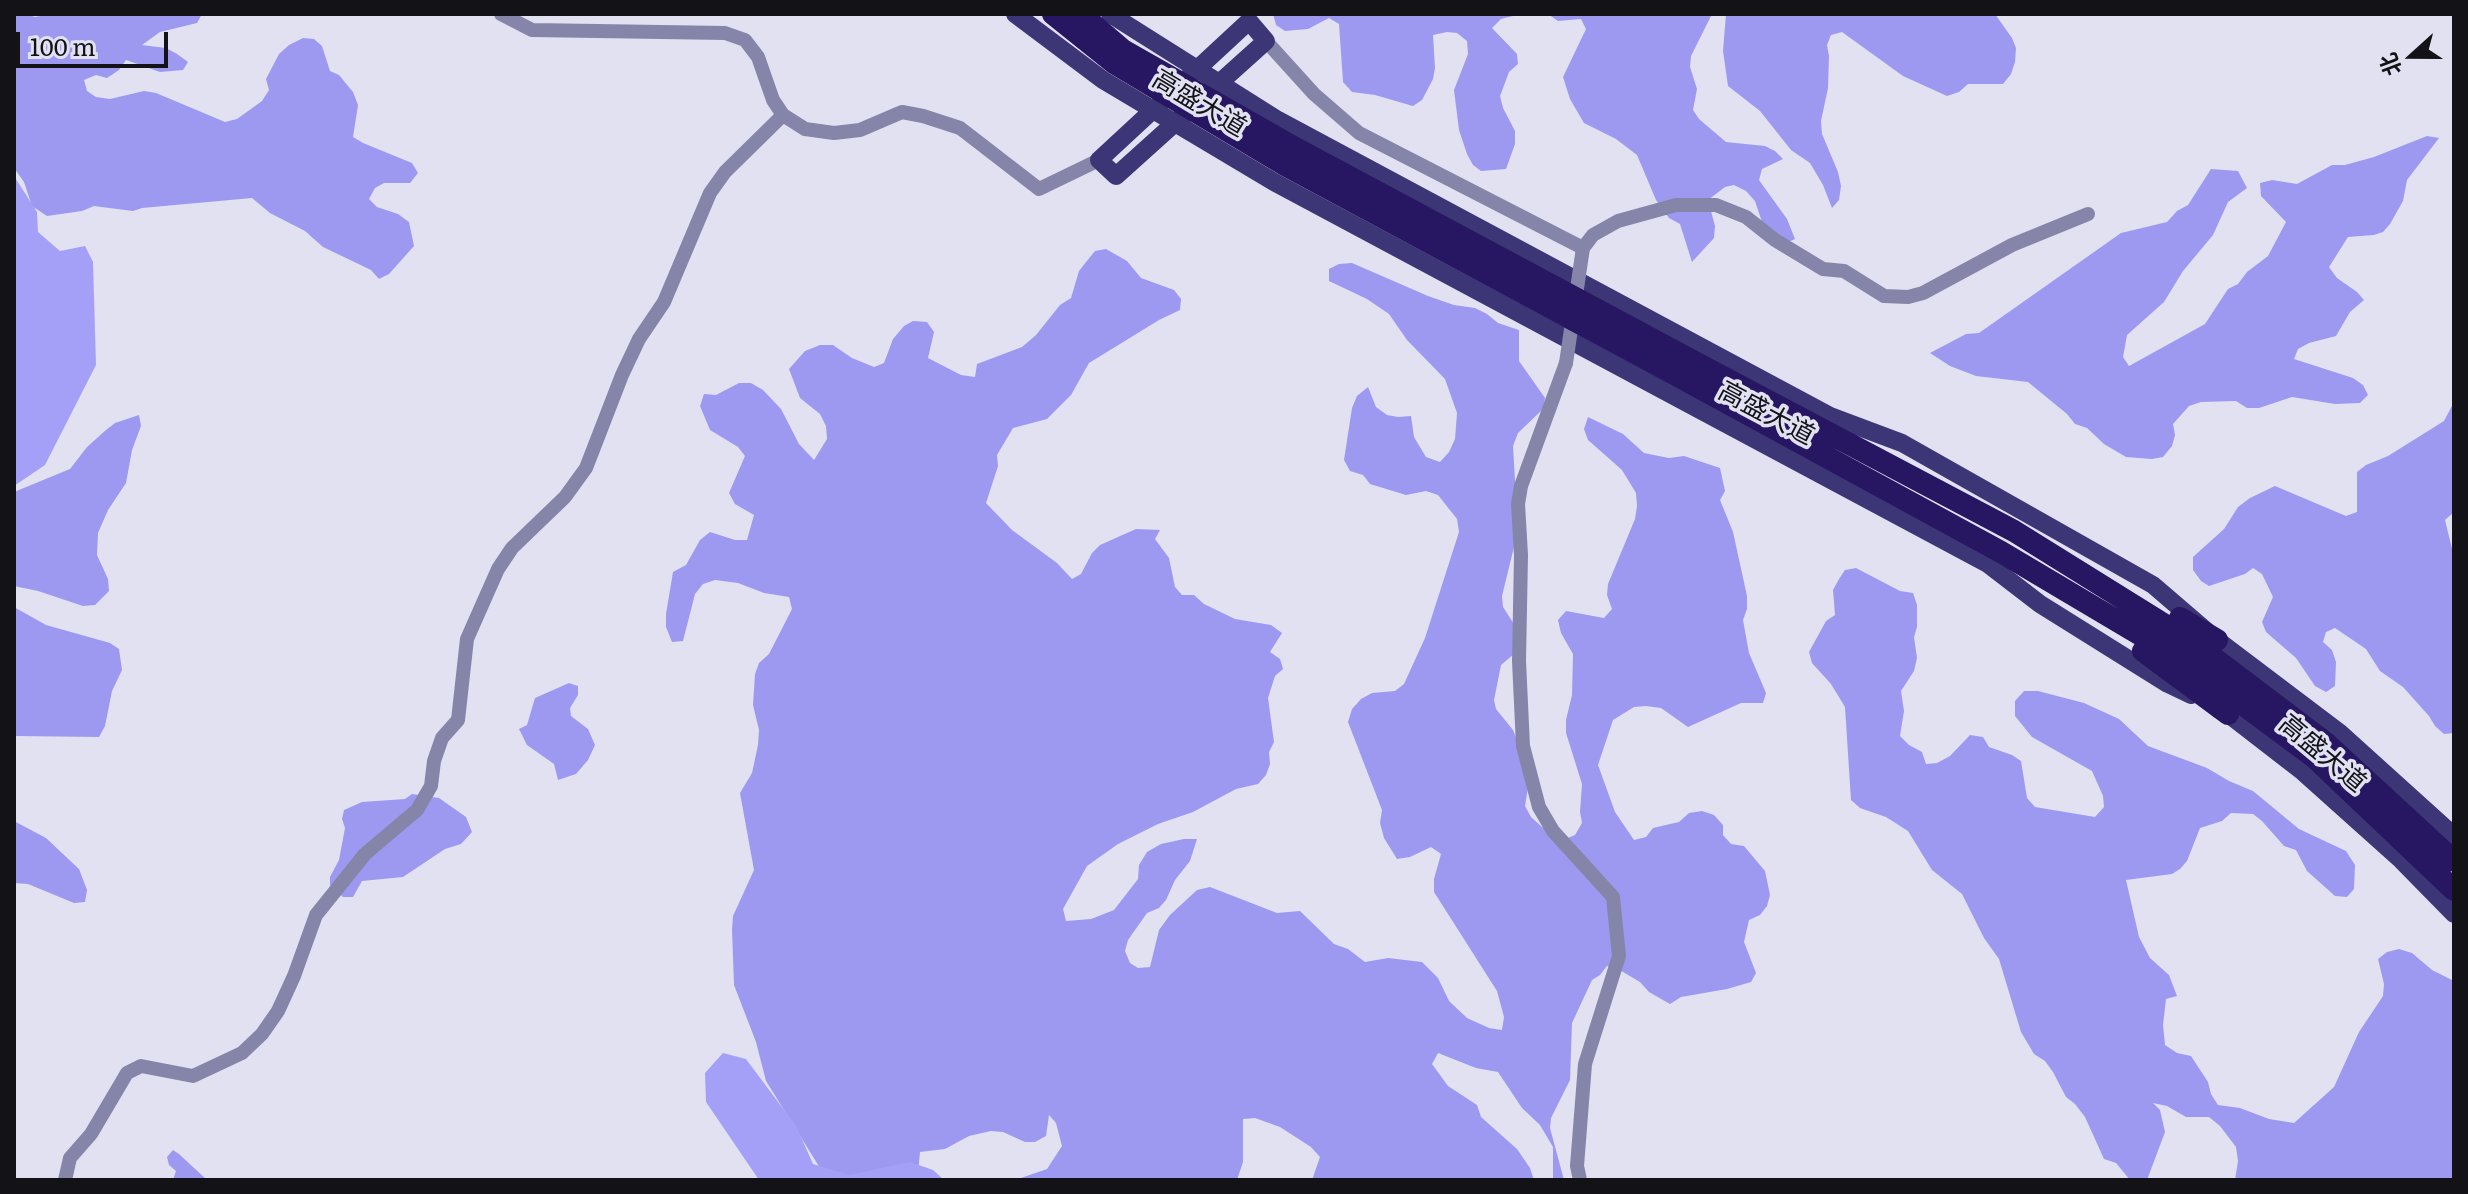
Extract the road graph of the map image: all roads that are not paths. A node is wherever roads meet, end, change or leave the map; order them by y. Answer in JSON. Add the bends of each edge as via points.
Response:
{"nodes":[{"id":1,"x":501,"y":14,"type":"edge"},
{"id":2,"x":1015,"y":14,"type":"edge"},
{"id":3,"x":1053,"y":14,"type":"edge"},
{"id":4,"x":1081,"y":14,"type":"edge"},
{"id":5,"x":1110,"y":14,"type":"edge"},
{"id":6,"x":1266,"y":41,"type":"junction"},
{"id":7,"x":1198,"y":69,"type":"junction"},
{"id":8,"x":1220,"y":82,"type":"junction"},
{"id":9,"x":1154,"y":109,"type":"junction"},
{"id":10,"x":783,"y":115,"type":"junction"},
{"id":11,"x":1175,"y":122,"type":"junction"},
{"id":12,"x":1099,"y":160,"type":"junction"},
{"id":13,"x":2088,"y":214,"type":"dead end"},
{"id":14,"x":1583,"y":248,"type":"junction"},
{"id":15,"x":1696,"y":374,"type":"junction"},
{"id":16,"x":2014,"y":531,"type":"junction"},
{"id":17,"x":2001,"y":552,"type":"junction"},
{"id":18,"x":2217,"y":640,"type":"junction"},
{"id":19,"x":2228,"y":714,"type":"junction"},
{"id":20,"x":2454,"y":836,"type":"edge"},
{"id":21,"x":2454,"y":861,"type":"edge"},
{"id":22,"x":2454,"y":890,"type":"edge"},
{"id":23,"x":2454,"y":914,"type":"edge"},
{"id":24,"x":65,"y":1180,"type":"edge"},
{"id":25,"x":1580,"y":1180,"type":"edge"}],
"edges":[{"from":1,"to":10,"type":"street","via":[[532,30],[725,33],[745,40]]},
{"from":2,"to":9,"type":"main road","name":"高盛大道","via":[[1103,80]]},
{"from":3,"to":15,"type":"highway","name":"高盛大道","bridge":true,"via":[[1114,63],[1285,165]]},
{"from":4,"to":15,"type":"highway","name":"高盛大道","bridge":true,"via":[[1123,50]]},
{"from":5,"to":7,"type":"main road","name":"高盛大道"},
{"from":6,"to":7,"type":"main road","via":[[1249,21]]},
{"from":6,"to":8,"type":"main road"},
{"from":6,"to":14,"type":"street","via":[[1359,133]]},
{"from":7,"to":8,"type":"main road","name":"高盛大道"},
{"from":7,"to":9,"type":"main road"},
{"from":8,"to":11,"type":"main road"},
{"from":8,"to":18,"type":"main road","name":"高盛大道","via":[[1278,120],[1830,416],[1902,443],[2153,585]]},
{"from":9,"to":11,"type":"main road","name":"高盛大道"},
{"from":9,"to":12,"type":"main road"},
{"from":10,"to":12,"type":"street","via":[[805,129],[834,133],[860,130],[902,112],[923,116],[960,128],[1039,189]]},
{"from":10,"to":24,"type":"street","via":[[710,193],[664,302],[622,375],[586,468],[498,569],[467,639],[458,720],[442,738],[431,786],[417,810],[365,854],[316,915],[294,976],[262,1034],[242,1053],[193,1076],[141,1066],[127,1073],[91,1134],[70,1158]]},
{"from":11,"to":12,"type":"main road","via":[[1116,176]]},
{"from":11,"to":19,"type":"main road","name":"高盛大道","via":[[1274,182],[1988,564],[2040,604],[2168,684]]},
{"from":13,"to":14,"type":"street","via":[[1908,297],[1884,296],[1844,271],[1823,269],[1746,217],[1716,205],[1676,205],[1618,221],[1593,235]]},
{"from":14,"to":25,"type":"street","bridge":true,"via":[[1566,363],[1520,495],[1519,661],[1523,746],[1539,807],[1553,831],[1613,897],[1619,956],[1585,1064]]},
{"from":15,"to":16,"type":"highway","name":"高盛大道"},
{"from":15,"to":17,"type":"highway","name":"高盛大道"},
{"from":16,"to":18,"type":"highway","via":[[2141,594]]},
{"from":16,"to":21,"type":"highway","name":"高盛大道","via":[[2194,643],[2326,743]]},
{"from":17,"to":19,"type":"highway"},
{"from":17,"to":22,"type":"highway","name":"高盛大道","via":[[2183,660],[2303,749]]},
{"from":18,"to":20,"type":"main road","name":"高盛大道","via":[[2340,733]]},
{"from":19,"to":23,"type":"main road","name":"高盛大道","via":[[2303,772]]}]}
